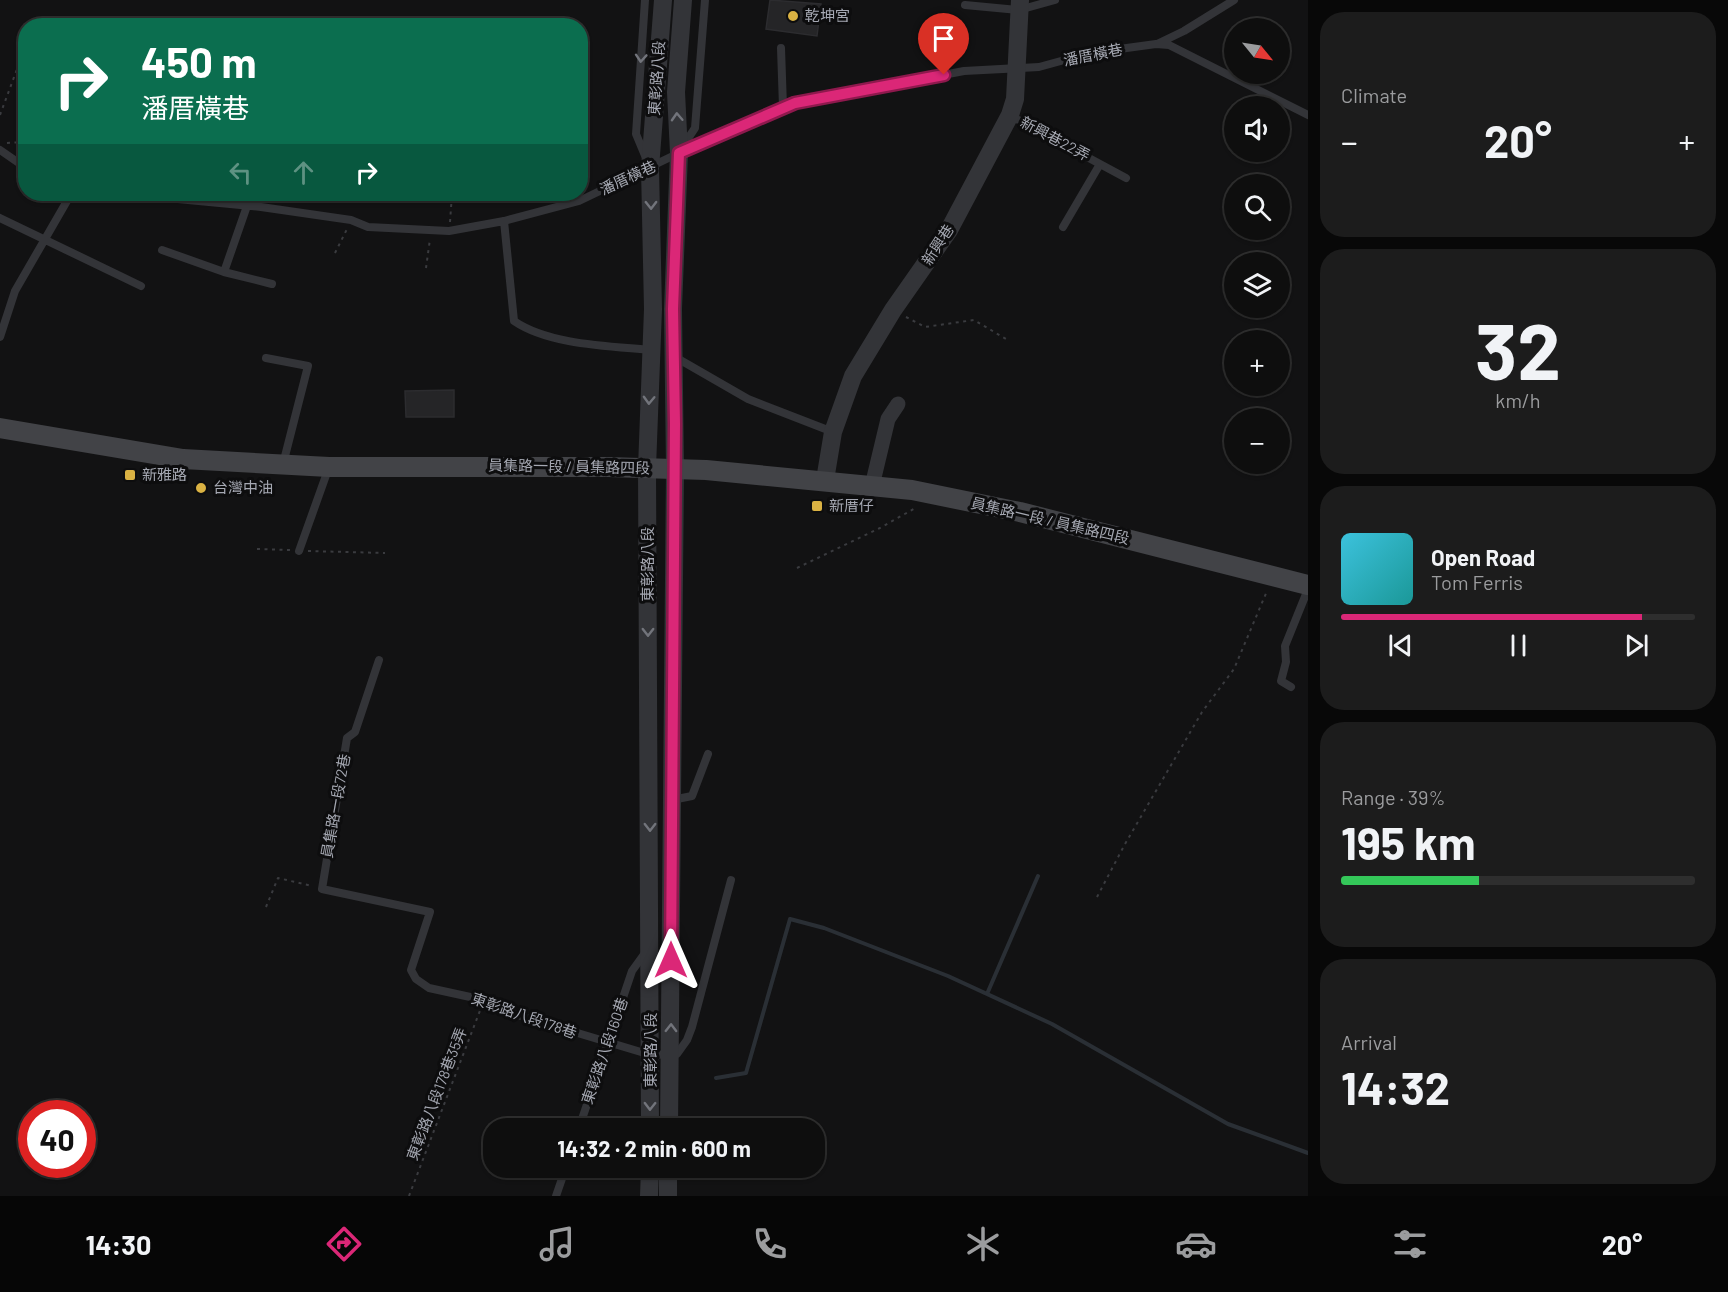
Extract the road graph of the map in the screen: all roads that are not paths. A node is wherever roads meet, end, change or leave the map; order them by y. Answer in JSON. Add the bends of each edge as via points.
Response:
{"nodes":[{"id":1,"x":645,"y":0,"type":"edge"},
{"id":2,"x":663,"y":0,"type":"edge"},
{"id":3,"x":683,"y":0,"type":"edge"},
{"id":4,"x":705,"y":0,"type":"edge"},
{"id":5,"x":1055,"y":0,"type":"edge"},
{"id":6,"x":1234,"y":0,"type":"edge"},
{"id":7,"x":965,"y":5,"type":"dead end"},
{"id":8,"x":1020,"y":5,"type":"edge"},
{"id":9,"x":1156,"y":44,"type":"junction"},
{"id":10,"x":781,"y":48,"type":"dead end"},
{"id":11,"x":1016,"y":68,"type":"junction"},
{"id":12,"x":783,"y":107,"type":"junction"},
{"id":13,"x":1010,"y":115,"type":"junction"},
{"id":14,"x":1308,"y":115,"type":"edge"},
{"id":15,"x":0,"y":148,"type":"edge"},
{"id":16,"x":679,"y":153,"type":"junction"},
{"id":17,"x":18,"y":162,"type":"edge"},
{"id":18,"x":1100,"y":164,"type":"junction"},
{"id":19,"x":650,"y":168,"type":"junction"},
{"id":20,"x":1126,"y":178,"type":"dead end"},
{"id":21,"x":588,"y":197,"type":"edge"},
{"id":22,"x":67,"y":201,"type":"edge"},
{"id":23,"x":196,"y":201,"type":"edge"},
{"id":24,"x":579,"y":201,"type":"edge"},
{"id":25,"x":247,"y":206,"type":"junction"},
{"id":26,"x":0,"y":218,"type":"edge"},
{"id":27,"x":504,"y":221,"type":"junction"},
{"id":28,"x":1063,"y":227,"type":"dead end"},
{"id":29,"x":45,"y":240,"type":"junction"},
{"id":30,"x":162,"y":250,"type":"dead end"},
{"id":31,"x":224,"y":272,"type":"junction"},
{"id":32,"x":272,"y":284,"type":"dead end"},
{"id":33,"x":141,"y":286,"type":"dead end"},
{"id":34,"x":0,"y":337,"type":"edge"},
{"id":35,"x":651,"y":351,"type":"junction"},
{"id":36,"x":675,"y":357,"type":"junction"},
{"id":37,"x":266,"y":358,"type":"dead end"},
{"id":38,"x":898,"y":404,"type":"dead end"},
{"id":39,"x":0,"y":428,"type":"edge"},
{"id":40,"x":833,"y":432,"type":"junction"},
{"id":41,"x":283,"y":464,"type":"junction"},
{"id":42,"x":329,"y":467,"type":"junction"},
{"id":43,"x":647,"y":468,"type":"junction"},
{"id":44,"x":675,"y":469,"type":"junction"},
{"id":45,"x":825,"y":480,"type":"junction"},
{"id":46,"x":872,"y":486,"type":"junction"},
{"id":47,"x":299,"y":551,"type":"road end"},
{"id":48,"x":1308,"y":587,"type":"edge"},
{"id":49,"x":380,"y":660,"type":"dead end"},
{"id":50,"x":1291,"y":687,"type":"dead end"},
{"id":51,"x":708,"y":754,"type":"dead end"},
{"id":52,"x":672,"y":800,"type":"junction"},
{"id":53,"x":732,"y":880,"type":"dead end"},
{"id":54,"x":321,"y":889,"type":"joint"},
{"id":55,"x":651,"y":944,"type":"junction"},
{"id":56,"x":607,"y":1043,"type":"junction"},
{"id":57,"x":651,"y":1055,"type":"junction"},
{"id":58,"x":670,"y":1055,"type":"junction"},
{"id":59,"x":582,"y":1118,"type":"edge"},
{"id":60,"x":650,"y":1118,"type":"edge"},
{"id":61,"x":669,"y":1118,"type":"edge"},
{"id":62,"x":562,"y":1178,"type":"edge"},
{"id":63,"x":650,"y":1178,"type":"edge"},
{"id":64,"x":668,"y":1178,"type":"edge"},
{"id":65,"x":556,"y":1196,"type":"edge"},
{"id":66,"x":649,"y":1196,"type":"edge"},
{"id":67,"x":668,"y":1196,"type":"edge"}],
"edges":[{"from":1,"to":19,"type":"lane","one_way":true,"via":[[636,134]]},
{"from":2,"to":19,"type":"street","name":"東彰路八段"},
{"from":16,"to":3,"type":"street","name":"東彰路八段","one_way":true,"via":[[676,92]]},
{"from":4,"to":16,"type":"lane","via":[[695,128]]},
{"from":5,"to":8,"type":"lane"},
{"from":6,"to":9,"type":"lane","name":"潘厝橫巷"},
{"from":7,"to":8,"type":"lane"},
{"from":8,"to":11,"type":"street","name":"新興巷"},
{"from":9,"to":11,"type":"lane","name":"潘厝橫巷"},
{"from":9,"to":14,"type":"lane","name":"潘厝橫巷","via":[[1169,45]]},
{"from":10,"to":12,"type":"lane"},
{"from":11,"to":12,"type":"lane","name":"潘厝橫巷","via":[[964,71]]},
{"from":11,"to":13,"type":"street","name":"新興巷"},
{"from":12,"to":16,"type":"lane","name":"潘厝橫巷"},
{"from":13,"to":18,"type":"lane","name":"新興巷22弄"},
{"from":13,"to":40,"type":"street","name":"新興巷","via":[[949,230],[853,376]]},
{"from":15,"to":17,"type":"lane"},
{"from":16,"to":19,"type":"lane","name":"潘厝橫巷"},
{"from":16,"to":36,"type":"street","name":"東彰路八段"},
{"from":18,"to":20,"type":"lane","name":"新興巷22弄"},
{"from":18,"to":28,"type":"lane","name":"新興巷22弄"},
{"from":19,"to":21,"type":"lane","name":"潘厝橫巷"},
{"from":19,"to":35,"type":"street","name":"東彰路八段","one_way":true},
{"from":22,"to":29,"type":"lane"},
{"from":23,"to":25,"type":"lane","name":"潘厝橫巷"},
{"from":24,"to":27,"type":"lane","name":"潘厝橫巷"},
{"from":25,"to":27,"type":"lane","name":"潘厝橫巷","via":[[351,220],[368,227],[449,231]]},
{"from":25,"to":31,"type":"lane"},
{"from":26,"to":29,"type":"lane"},
{"from":27,"to":35,"type":"lane","via":[[514,321],[541,334]]},
{"from":29,"to":33,"type":"lane"},
{"from":29,"to":34,"type":"lane","via":[[15,291]]},
{"from":30,"to":31,"type":"lane"},
{"from":31,"to":32,"type":"lane"},
{"from":35,"to":43,"type":"street","name":"東彰路八段","one_way":true},
{"from":36,"to":40,"type":"lane","via":[[748,399]]},
{"from":36,"to":44,"type":"street","name":"東彰路八段"},
{"from":37,"to":41,"type":"lane","via":[[309,366]]},
{"from":38,"to":46,"type":"street","via":[[888,419]]},
{"from":39,"to":41,"type":"main road","name":"員集路一段 / 員集路四段","via":[[183,459]]},
{"from":40,"to":45,"type":"street","name":"新興巷"},
{"from":41,"to":42,"type":"main road","name":"員集路一段 / 員集路四段"},
{"from":42,"to":43,"type":"main road","name":"員集路一段 / 員集路四段"},
{"from":42,"to":47,"type":"lane"},
{"from":43,"to":44,"type":"main road","name":"員集路一段 / 員集路四段"},
{"from":43,"to":55,"type":"street","name":"東彰路八段","one_way":true},
{"from":44,"to":45,"type":"main road","name":"員集路一段 / 員集路四段"},
{"from":44,"to":52,"type":"street","name":"東彰路八段"},
{"from":45,"to":46,"type":"main road","name":"員集路一段 / 員集路四段"},
{"from":46,"to":48,"type":"main road","name":"員集路一段 / 員集路四段","via":[[1020,512]]},
{"from":48,"to":50,"type":"lane","via":[[1284,649],[1286,662],[1281,681]]},
{"from":49,"to":54,"type":"lane","name":"員集路一段72巷","via":[[355,732],[347,738]]},
{"from":51,"to":52,"type":"lane","via":[[692,796]]},
{"from":58,"to":52,"type":"street","name":"東彰路八段","one_way":true},
{"from":53,"to":58,"type":"lane","via":[[692,1027],[677,1054]]},
{"from":54,"to":56,"type":"lane","name":"東彰路八段178巷","via":[[429,912],[411,970],[429,988],[484,1000],[513,1014]]},
{"from":55,"to":56,"type":"lane","name":"東彰路八段160巷","via":[[632,971]]},
{"from":55,"to":57,"type":"street","name":"東彰路八段"},
{"from":56,"to":57,"type":"lane","name":"東彰路八段178巷"},
{"from":56,"to":59,"type":"lane","name":"東彰路八段160巷"},
{"from":57,"to":58,"type":"lane","name":"東彰路八段178巷"},
{"from":57,"to":60,"type":"street","name":"東彰路八段","one_way":true},
{"from":58,"to":61,"type":"street","name":"東彰路八段"},
{"from":62,"to":65,"type":"lane"},
{"from":63,"to":66,"type":"street"},
{"from":64,"to":67,"type":"street"}]}
